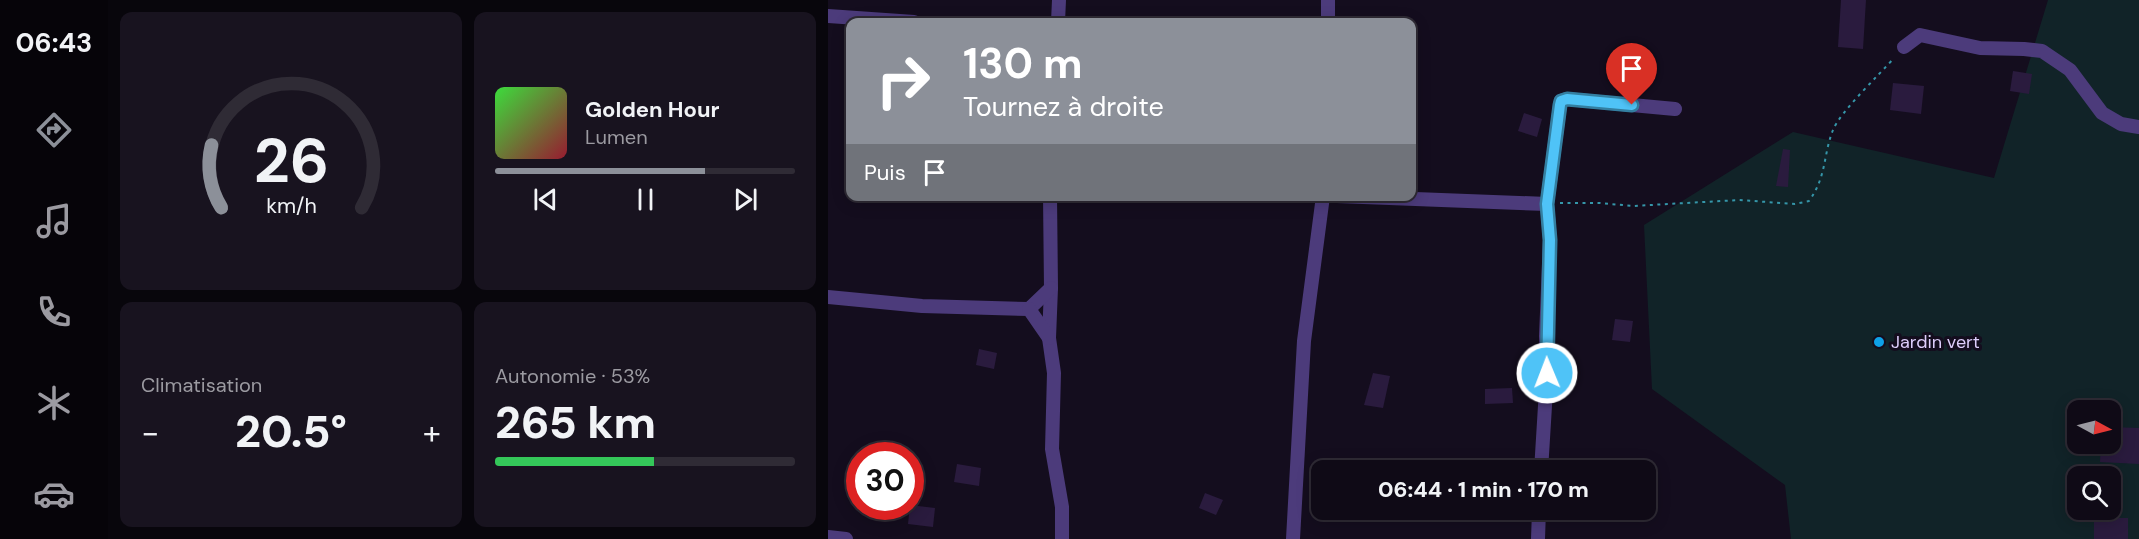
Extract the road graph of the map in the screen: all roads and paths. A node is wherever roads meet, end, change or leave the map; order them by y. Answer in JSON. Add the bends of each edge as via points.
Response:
{"nodes":[{"id":1,"x":1059,"y":0,"type":"edge"},
{"id":2,"x":1328,"y":0,"type":"edge"},
{"id":3,"x":828,"y":16,"type":"edge"},
{"id":4,"x":857,"y":18,"type":"edge"},
{"id":5,"x":1058,"y":18,"type":"edge"},
{"id":6,"x":1329,"y":18,"type":"edge"},
{"id":7,"x":1904,"y":47,"type":"joint"},
{"id":8,"x":1675,"y":108,"type":"dead end"},
{"id":9,"x":2139,"y":127,"type":"edge"},
{"id":10,"x":1416,"y":199,"type":"edge"},
{"id":11,"x":1050,"y":201,"type":"edge"},
{"id":12,"x":1322,"y":201,"type":"edge"},
{"id":13,"x":1547,"y":204,"type":"junction"},
{"id":14,"x":1051,"y":288,"type":"junction"},
{"id":15,"x":828,"y":297,"type":"edge"},
{"id":16,"x":1029,"y":309,"type":"junction"},
{"id":17,"x":1049,"y":338,"type":"junction"},
{"id":18,"x":1542,"y":460,"type":"edge"},
{"id":19,"x":1539,"y":520,"type":"edge"},
{"id":20,"x":828,"y":537,"type":"edge"},
{"id":21,"x":846,"y":539,"type":"edge"},
{"id":22,"x":1062,"y":539,"type":"edge"},
{"id":23,"x":1293,"y":539,"type":"edge"},
{"id":24,"x":1538,"y":539,"type":"edge"}],
"edges":[{"from":1,"to":5,"type":"street"},
{"from":2,"to":6,"type":"street"},
{"from":3,"to":4,"type":"street"},
{"from":7,"to":9,"type":"street","via":[[1920,35],[1980,48],[2042,51],[2070,70],[2102,113],[2121,124]]},
{"from":7,"to":13,"type":"path","via":[[1833,129],[1819,188],[1809,201]]},
{"from":8,"to":13,"type":"street","via":[[1561,101]]},
{"from":10,"to":13,"type":"street"},
{"from":11,"to":14,"type":"street"},
{"from":12,"to":23,"type":"street","via":[[1304,341]]},
{"from":13,"to":18,"type":"street","via":[[1550,240]]},
{"from":14,"to":16,"type":"street"},
{"from":14,"to":17,"type":"street"},
{"from":15,"to":16,"type":"street","via":[[922,306]]},
{"from":16,"to":17,"type":"street"},
{"from":17,"to":22,"type":"street","via":[[1054,373],[1052,449],[1062,507]]},
{"from":19,"to":24,"type":"street"},
{"from":20,"to":21,"type":"street"}]}
